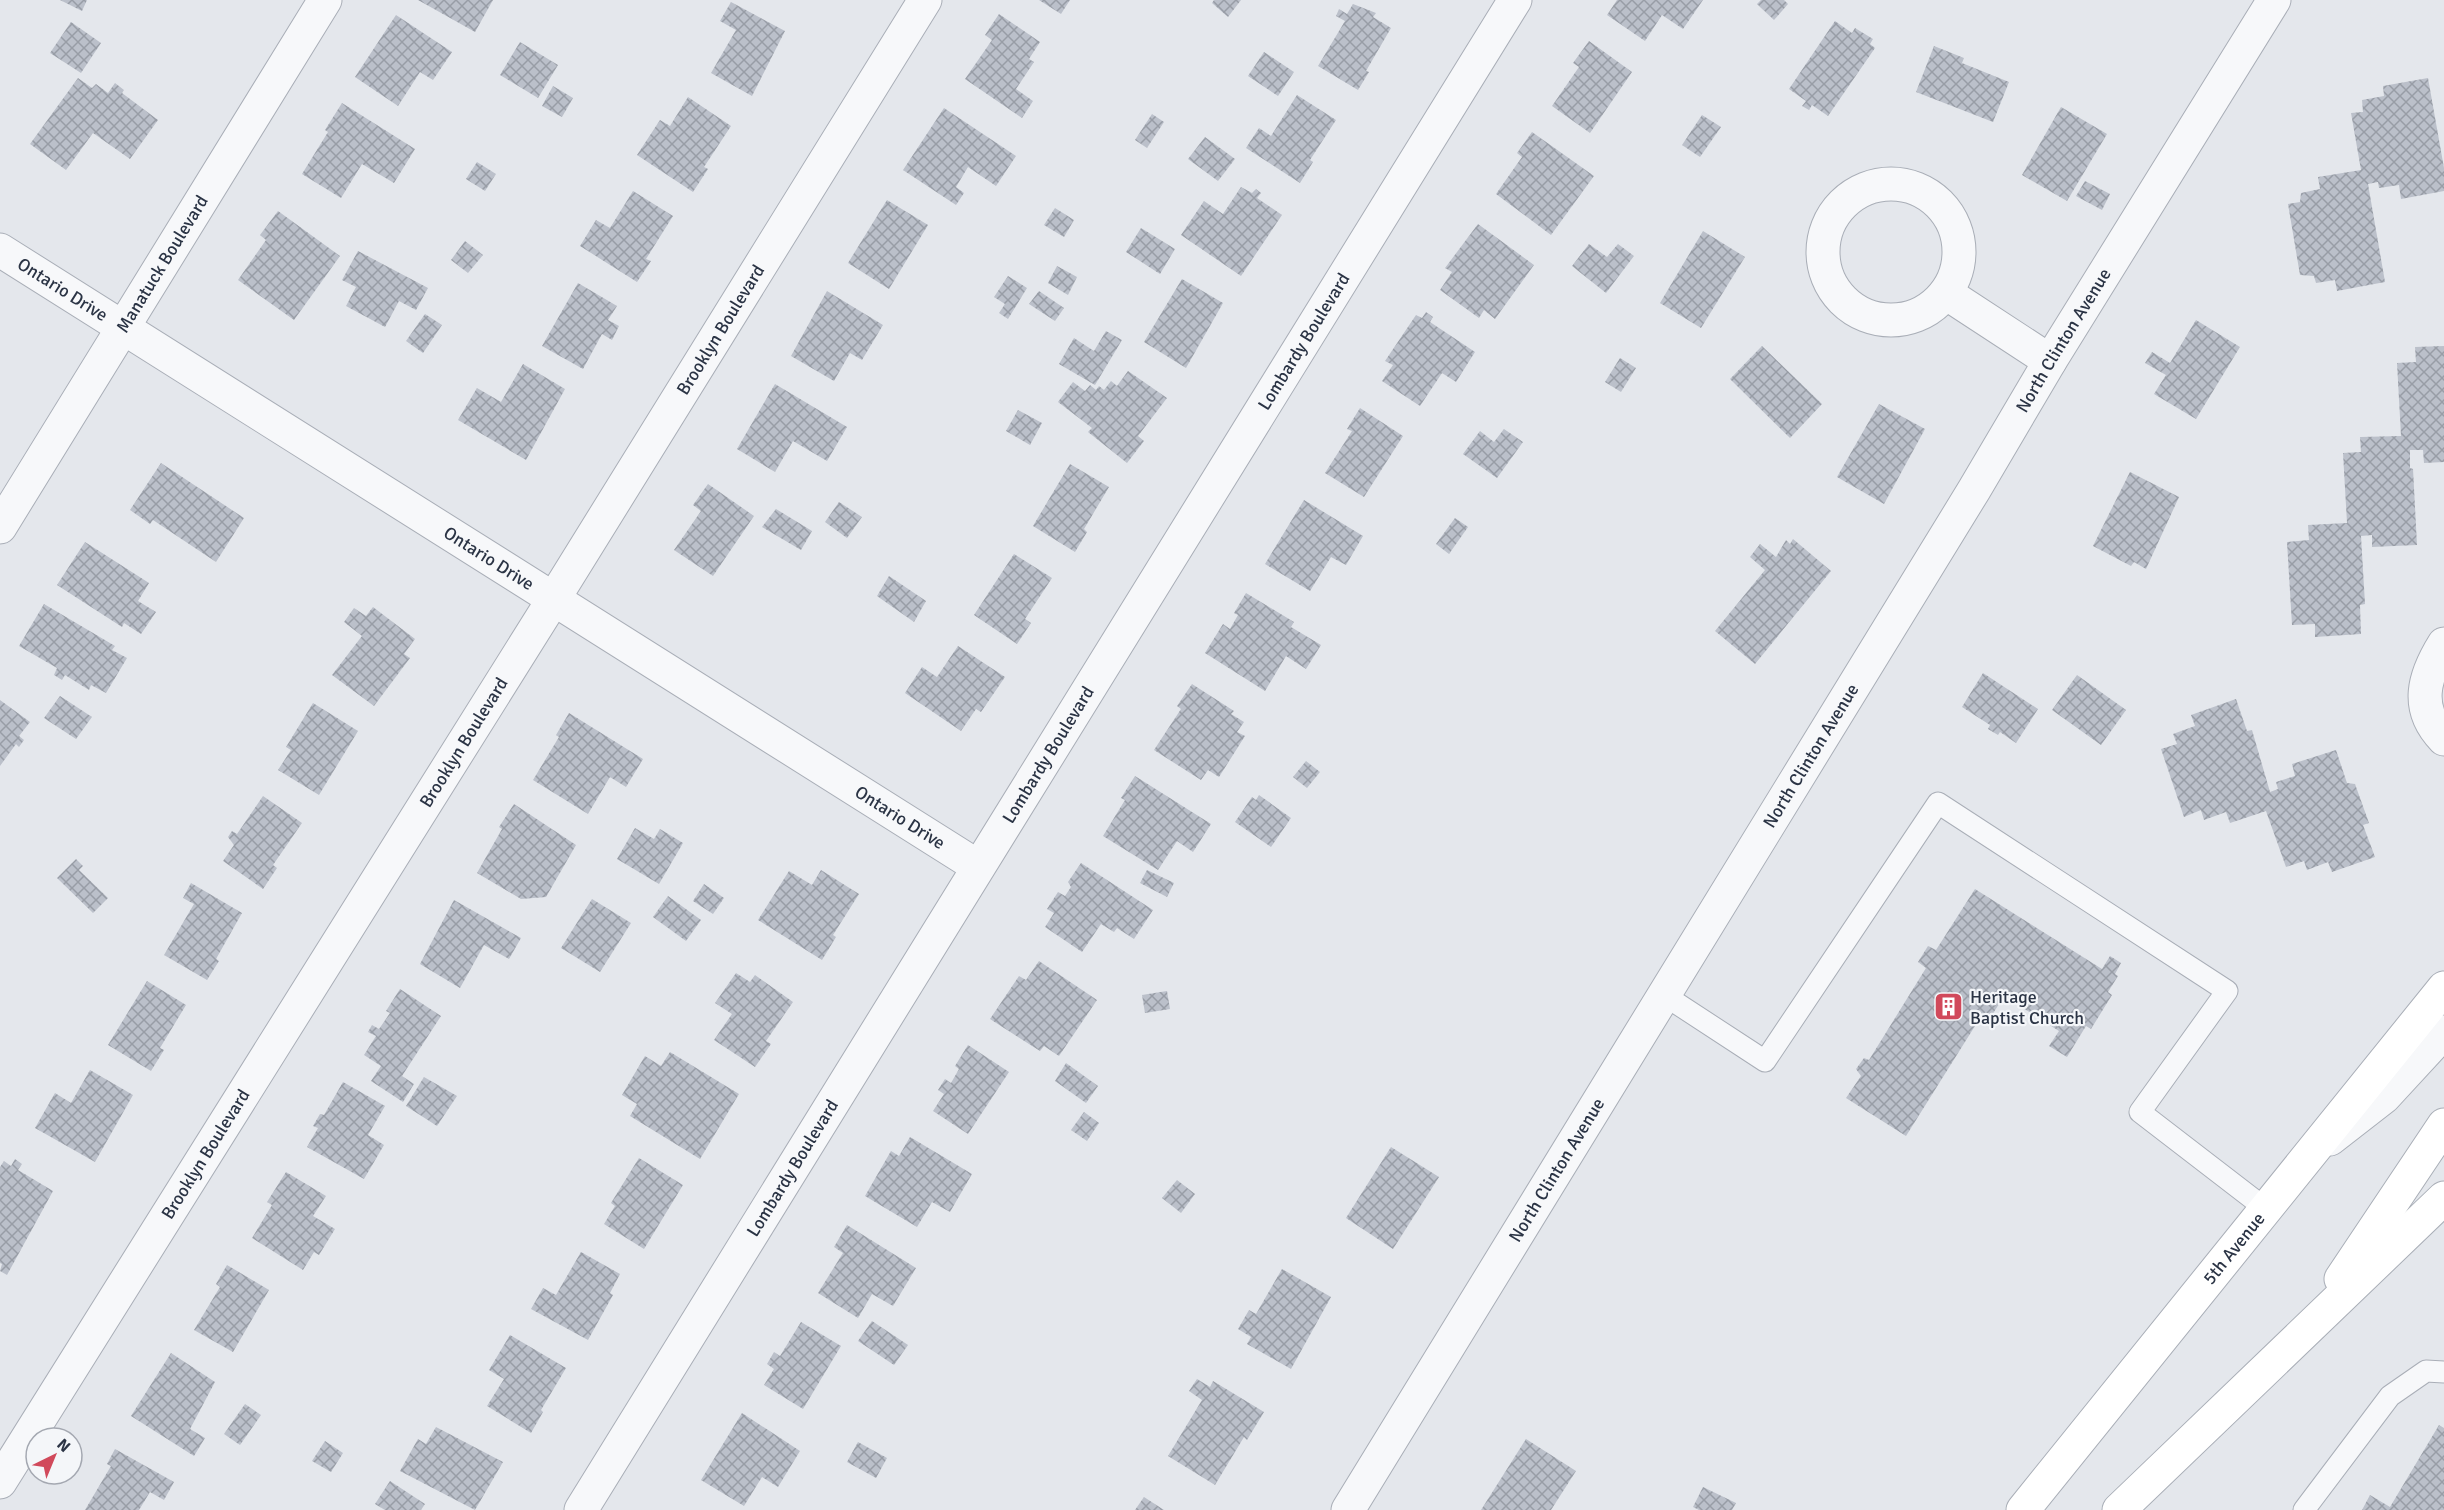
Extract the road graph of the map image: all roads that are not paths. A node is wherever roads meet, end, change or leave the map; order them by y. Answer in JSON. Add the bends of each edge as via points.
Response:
{"nodes":[{"id":1,"x":325,"y":0,"type":"edge"},
{"id":2,"x":925,"y":0,"type":"edge"},
{"id":3,"x":1515,"y":0,"type":"edge"},
{"id":4,"x":2274,"y":0,"type":"edge"},
{"id":5,"x":0,"y":250,"type":"edge"},
{"id":6,"x":1946,"y":293,"type":"junction"},
{"id":7,"x":123,"y":328,"type":"junction"},
{"id":8,"x":2050,"y":361,"type":"junction"},
{"id":9,"x":0,"y":527,"type":"edge"},
{"id":10,"x":553,"y":600,"type":"junction"},
{"id":11,"x":2444,"y":644,"type":"edge"},
{"id":12,"x":2444,"y":739,"type":"edge"},
{"id":13,"x":977,"y":866,"type":"junction"},
{"id":14,"x":2444,"y":988,"type":"edge"},
{"id":15,"x":1664,"y":995,"type":"junction"},
{"id":16,"x":2444,"y":1032,"type":"edge"},
{"id":17,"x":2444,"y":1125,"type":"edge"},
{"id":18,"x":2308,"y":1156,"type":"junction"},
{"id":19,"x":2444,"y":1198,"type":"edge"},
{"id":20,"x":2266,"y":1209,"type":"junction"},
{"id":21,"x":2309,"y":1328,"type":"junction"},
{"id":22,"x":2444,"y":1372,"type":"edge"},
{"id":23,"x":0,"y":1482,"type":"edge"},
{"id":24,"x":581,"y":1510,"type":"edge"},
{"id":25,"x":1348,"y":1510,"type":"edge"},
{"id":26,"x":2023,"y":1510,"type":"edge"},
{"id":27,"x":2119,"y":1510,"type":"edge"},
{"id":28,"x":2304,"y":1510,"type":"edge"}],
"edges":[{"from":1,"to":7,"type":"street","name":"Manatuck Boulevard"},
{"from":2,"to":10,"type":"street","name":"Brooklyn Boulevard"},
{"from":3,"to":13,"type":"street","name":"Lombardy Boulevard"},
{"from":4,"to":8,"type":"street","name":"North Clinton Avenue"},
{"from":5,"to":7,"type":"street","name":"Ontario Drive"},
{"from":6,"to":6,"type":"street","via":[[1958,265],[1957,235],[1947,213],[1932,197],[1899,184],[1875,185],[1852,195],[1833,214],[1823,242],[1824,268],[1840,298],[1864,315],[1887,321],[1906,319],[1929,309]]},
{"from":6,"to":8,"type":"street"},
{"from":7,"to":9,"type":"street","name":"Manatuck Boulevard"},
{"from":7,"to":10,"type":"street","name":"Ontario Drive"},
{"from":8,"to":15,"type":"street","name":"North Clinton Avenue"},
{"from":10,"to":13,"type":"street","name":"Ontario Drive"},
{"from":10,"to":23,"type":"street","name":"Brooklyn Boulevard"},
{"from":11,"to":12,"type":"street","via":[[2429,669],[2423,689],[2427,708]]},
{"from":13,"to":24,"type":"street","name":"Lombardy Boulevard"},
{"from":14,"to":18,"type":"main road","name":"5th Avenue"},
{"from":15,"to":20,"type":"lane","via":[[1765,1061],[1938,803],[2227,991],[2140,1112]]},
{"from":15,"to":25,"type":"street","name":"North Clinton Avenue"},
{"from":16,"to":18,"type":"street","via":[[2384,1097]]},
{"from":17,"to":21,"type":"main road"},
{"from":18,"to":20,"type":"main road","name":"5th Avenue"},
{"from":19,"to":21,"type":"main road"},
{"from":20,"to":26,"type":"main road","name":"5th Avenue"},
{"from":21,"to":27,"type":"main road"},
{"from":22,"to":28,"type":"lane","via":[[2426,1371],[2390,1396]]}]}
